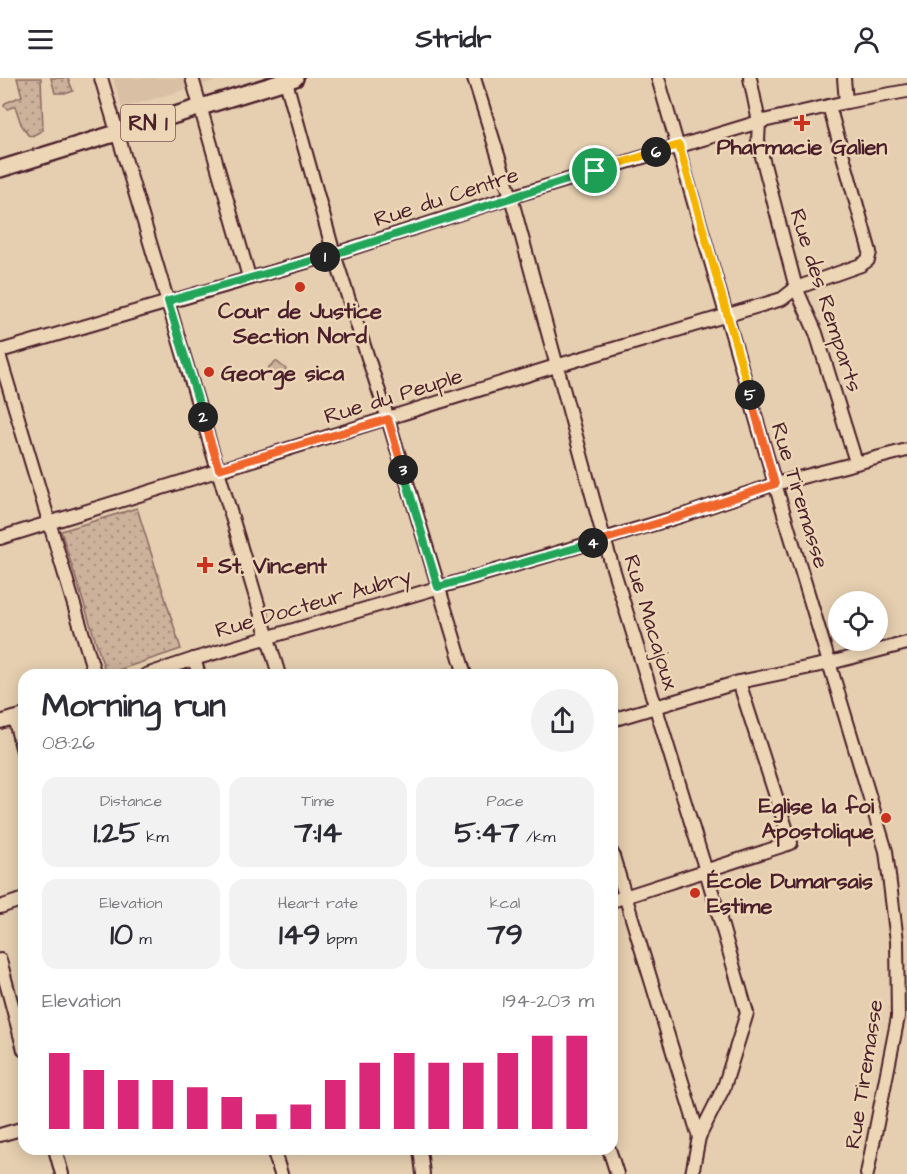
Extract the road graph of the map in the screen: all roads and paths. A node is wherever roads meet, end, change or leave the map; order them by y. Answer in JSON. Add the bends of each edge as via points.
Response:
{"nodes":[{"id":1,"x":101,"y":78,"type":"edge"},
{"id":2,"x":192,"y":78,"type":"edge"},
{"id":3,"x":474,"y":78,"type":"edge"},
{"id":4,"x":658,"y":78,"type":"edge"},
{"id":5,"x":750,"y":78,"type":"edge"},
{"id":6,"x":844,"y":78,"type":"edge"},
{"id":7,"x":289,"y":79,"type":"edge"},
{"id":8,"x":907,"y":91,"type":"edge"},
{"id":9,"x":846,"y":102,"type":"junction"},
{"id":10,"x":200,"y":106,"type":"junction"},
{"id":11,"x":829,"y":106,"type":"junction"},
{"id":12,"x":759,"y":122,"type":"junction"},
{"id":13,"x":117,"y":132,"type":"junction"},
{"id":14,"x":679,"y":145,"type":"junction"},
{"id":15,"x":0,"y":169,"type":"edge"},
{"id":16,"x":511,"y":197,"type":"junction"},
{"id":17,"x":334,"y":254,"type":"junction"},
{"id":18,"x":249,"y":277,"type":"junction"},
{"id":19,"x":796,"y":288,"type":"junction"},
{"id":20,"x":168,"y":301,"type":"junction"},
{"id":21,"x":726,"y":316,"type":"junction"},
{"id":22,"x":0,"y":351,"type":"edge"},
{"id":23,"x":0,"y":358,"type":"edge"},
{"id":24,"x":556,"y":366,"type":"junction"},
{"id":25,"x":388,"y":419,"type":"junction"},
{"id":26,"x":907,"y":450,"type":"edge"},
{"id":27,"x":856,"y":462,"type":"junction"},
{"id":28,"x":219,"y":469,"type":"junction"},
{"id":29,"x":775,"y":484,"type":"junction"},
{"id":30,"x":49,"y":524,"type":"junction"},
{"id":31,"x":0,"y":538,"type":"edge"},
{"id":32,"x":604,"y":539,"type":"junction"},
{"id":33,"x":438,"y":587,"type":"junction"},
{"id":34,"x":268,"y":638,"type":"junction"},
{"id":35,"x":907,"y":643,"type":"edge"},
{"id":36,"x":194,"y":658,"type":"junction"},
{"id":37,"x":830,"y":663,"type":"junction"},
{"id":38,"x":93,"y":669,"type":"edge"},
{"id":39,"x":163,"y":669,"type":"edge"},
{"id":40,"x":197,"y":669,"type":"edge"},
{"id":41,"x":277,"y":669,"type":"edge"},
{"id":42,"x":463,"y":669,"type":"edge"},
{"id":43,"x":739,"y":682,"type":"junction"},
{"id":44,"x":657,"y":706,"type":"junction"},
{"id":45,"x":18,"y":716,"type":"edge"},
{"id":46,"x":618,"y":718,"type":"edge"},
{"id":47,"x":0,"y":722,"type":"edge"},
{"id":48,"x":706,"y":871,"type":"junction"},
{"id":49,"x":618,"y":873,"type":"edge"},
{"id":50,"x":625,"y":896,"type":"junction"},
{"id":51,"x":618,"y":899,"type":"edge"},
{"id":52,"x":18,"y":901,"type":"edge"},
{"id":53,"x":0,"y":907,"type":"edge"},
{"id":54,"x":0,"y":960,"type":"edge"},
{"id":55,"x":18,"y":1028,"type":"edge"},
{"id":56,"x":18,"y":1130,"type":"edge"},
{"id":57,"x":0,"y":1135,"type":"edge"},
{"id":58,"x":699,"y":1137,"type":"junction"},
{"id":59,"x":57,"y":1155,"type":"edge"},
{"id":60,"x":275,"y":1155,"type":"edge"},
{"id":61,"x":421,"y":1155,"type":"edge"},
{"id":62,"x":611,"y":1155,"type":"edge"},
{"id":63,"x":62,"y":1174,"type":"edge"},
{"id":64,"x":281,"y":1174,"type":"edge"},
{"id":65,"x":423,"y":1174,"type":"edge"},
{"id":66,"x":617,"y":1174,"type":"edge"},
{"id":67,"x":692,"y":1174,"type":"edge"},
{"id":68,"x":867,"y":1174,"type":"edge"}],
"edges":[{"from":1,"to":13,"type":"street"},
{"from":2,"to":10,"type":"street"},
{"from":3,"to":16,"type":"street","name":"Rue Macajoux"},
{"from":4,"to":14,"type":"street","name":"Rue Tiremasse"},
{"from":5,"to":12,"type":"street","name":"Rue des Remparts"},
{"from":6,"to":9,"type":"street"},
{"from":7,"to":10,"type":"main road","number":"RN 1"},
{"from":7,"to":17,"type":"street"},
{"from":8,"to":9,"type":"street","name":"Rue du Centre"},
{"from":9,"to":11,"type":"street","name":"Rue du Centre"},
{"from":10,"to":13,"type":"main road","number":"RN 1"},
{"from":10,"to":18,"type":"street"},
{"from":11,"to":12,"type":"street","name":"Rue du Centre"},
{"from":11,"to":19,"type":"street","name":"Rue du Peuple","via":[[870,252],[861,265]]},
{"from":12,"to":14,"type":"street","name":"Rue du Centre"},
{"from":12,"to":19,"type":"street","name":"Rue des Remparts","via":[[758,141]]},
{"from":13,"to":15,"type":"main road","number":"RN 1"},
{"from":13,"to":20,"type":"street"},
{"from":14,"to":16,"type":"street","name":"Rue du Centre"},
{"from":14,"to":21,"type":"street","name":"Rue Tiremasse"},
{"from":16,"to":17,"type":"street","name":"Rue du Centre"},
{"from":16,"to":24,"type":"street","name":"Rue Macajoux"},
{"from":17,"to":18,"type":"street","name":"Rue du Centre"},
{"from":17,"to":25,"type":"street"},
{"from":18,"to":20,"type":"street","name":"Rue du Centre"},
{"from":19,"to":21,"type":"street","name":"Rue du Peuple","via":[[782,299]]},
{"from":19,"to":27,"type":"street","name":"Rue des Remparts","via":[[816,333]]},
{"from":20,"to":22,"type":"street","name":"Rue du Centre"},
{"from":20,"to":28,"type":"street"},
{"from":21,"to":24,"type":"street","name":"Rue du Peuple"},
{"from":21,"to":29,"type":"street","name":"Rue Tiremasse"},
{"from":23,"to":30,"type":"street"},
{"from":24,"to":25,"type":"street","name":"Rue du Peuple"},
{"from":24,"to":32,"type":"street","name":"Rue Macajoux"},
{"from":25,"to":28,"type":"street","name":"Rue du Peuple"},
{"from":25,"to":33,"type":"street"},
{"from":26,"to":27,"type":"street","name":"Rue Docteur Aubry"},
{"from":27,"to":29,"type":"street","name":"Rue Docteur Aubry"},
{"from":28,"to":30,"type":"street","name":"Rue du Peuple"},
{"from":28,"to":34,"type":"street"},
{"from":29,"to":32,"type":"street","name":"Rue Docteur Aubry"},
{"from":29,"to":37,"type":"street","name":"Rue Tiremasse"},
{"from":30,"to":31,"type":"street","name":"Rue du Peuple"},
{"from":30,"to":38,"type":"street"},
{"from":32,"to":33,"type":"street","name":"Rue Docteur Aubry"},
{"from":32,"to":44,"type":"street","name":"Rue Macajoux"},
{"from":33,"to":34,"type":"street","name":"Rue Docteur Aubry"},
{"from":33,"to":42,"type":"street"},
{"from":34,"to":36,"type":"street","name":"Rue Docteur Aubry"},
{"from":34,"to":41,"type":"street"},
{"from":35,"to":37,"type":"street"},
{"from":36,"to":39,"type":"street","name":"Rue Docteur Aubry"},
{"from":36,"to":40,"type":"street"},
{"from":37,"to":43,"type":"street"},
{"from":37,"to":68,"type":"street","name":"Rue Tiremasse","via":[[886,851],[897,941],[898,1017]]},
{"from":43,"to":44,"type":"street"},
{"from":43,"to":48,"type":"street","via":[[791,843]]},
{"from":44,"to":46,"type":"street"},
{"from":44,"to":48,"type":"street","name":"Rue Macajoux"},
{"from":45,"to":47,"type":"street"},
{"from":48,"to":50,"type":"street"},
{"from":48,"to":58,"type":"street","name":"Rue Macajoux","via":[[747,1013],[724,1087]]},
{"from":49,"to":50,"type":"street"},
{"from":50,"to":51,"type":"street"},
{"from":50,"to":58,"type":"street"},
{"from":52,"to":53,"type":"street"},
{"from":54,"to":55,"type":"street"},
{"from":56,"to":57,"type":"street"},
{"from":58,"to":67,"type":"street","name":"Rue Macajoux"},
{"from":59,"to":63,"type":"street"},
{"from":60,"to":64,"type":"street"},
{"from":61,"to":65,"type":"street"},
{"from":62,"to":66,"type":"street"}]}
